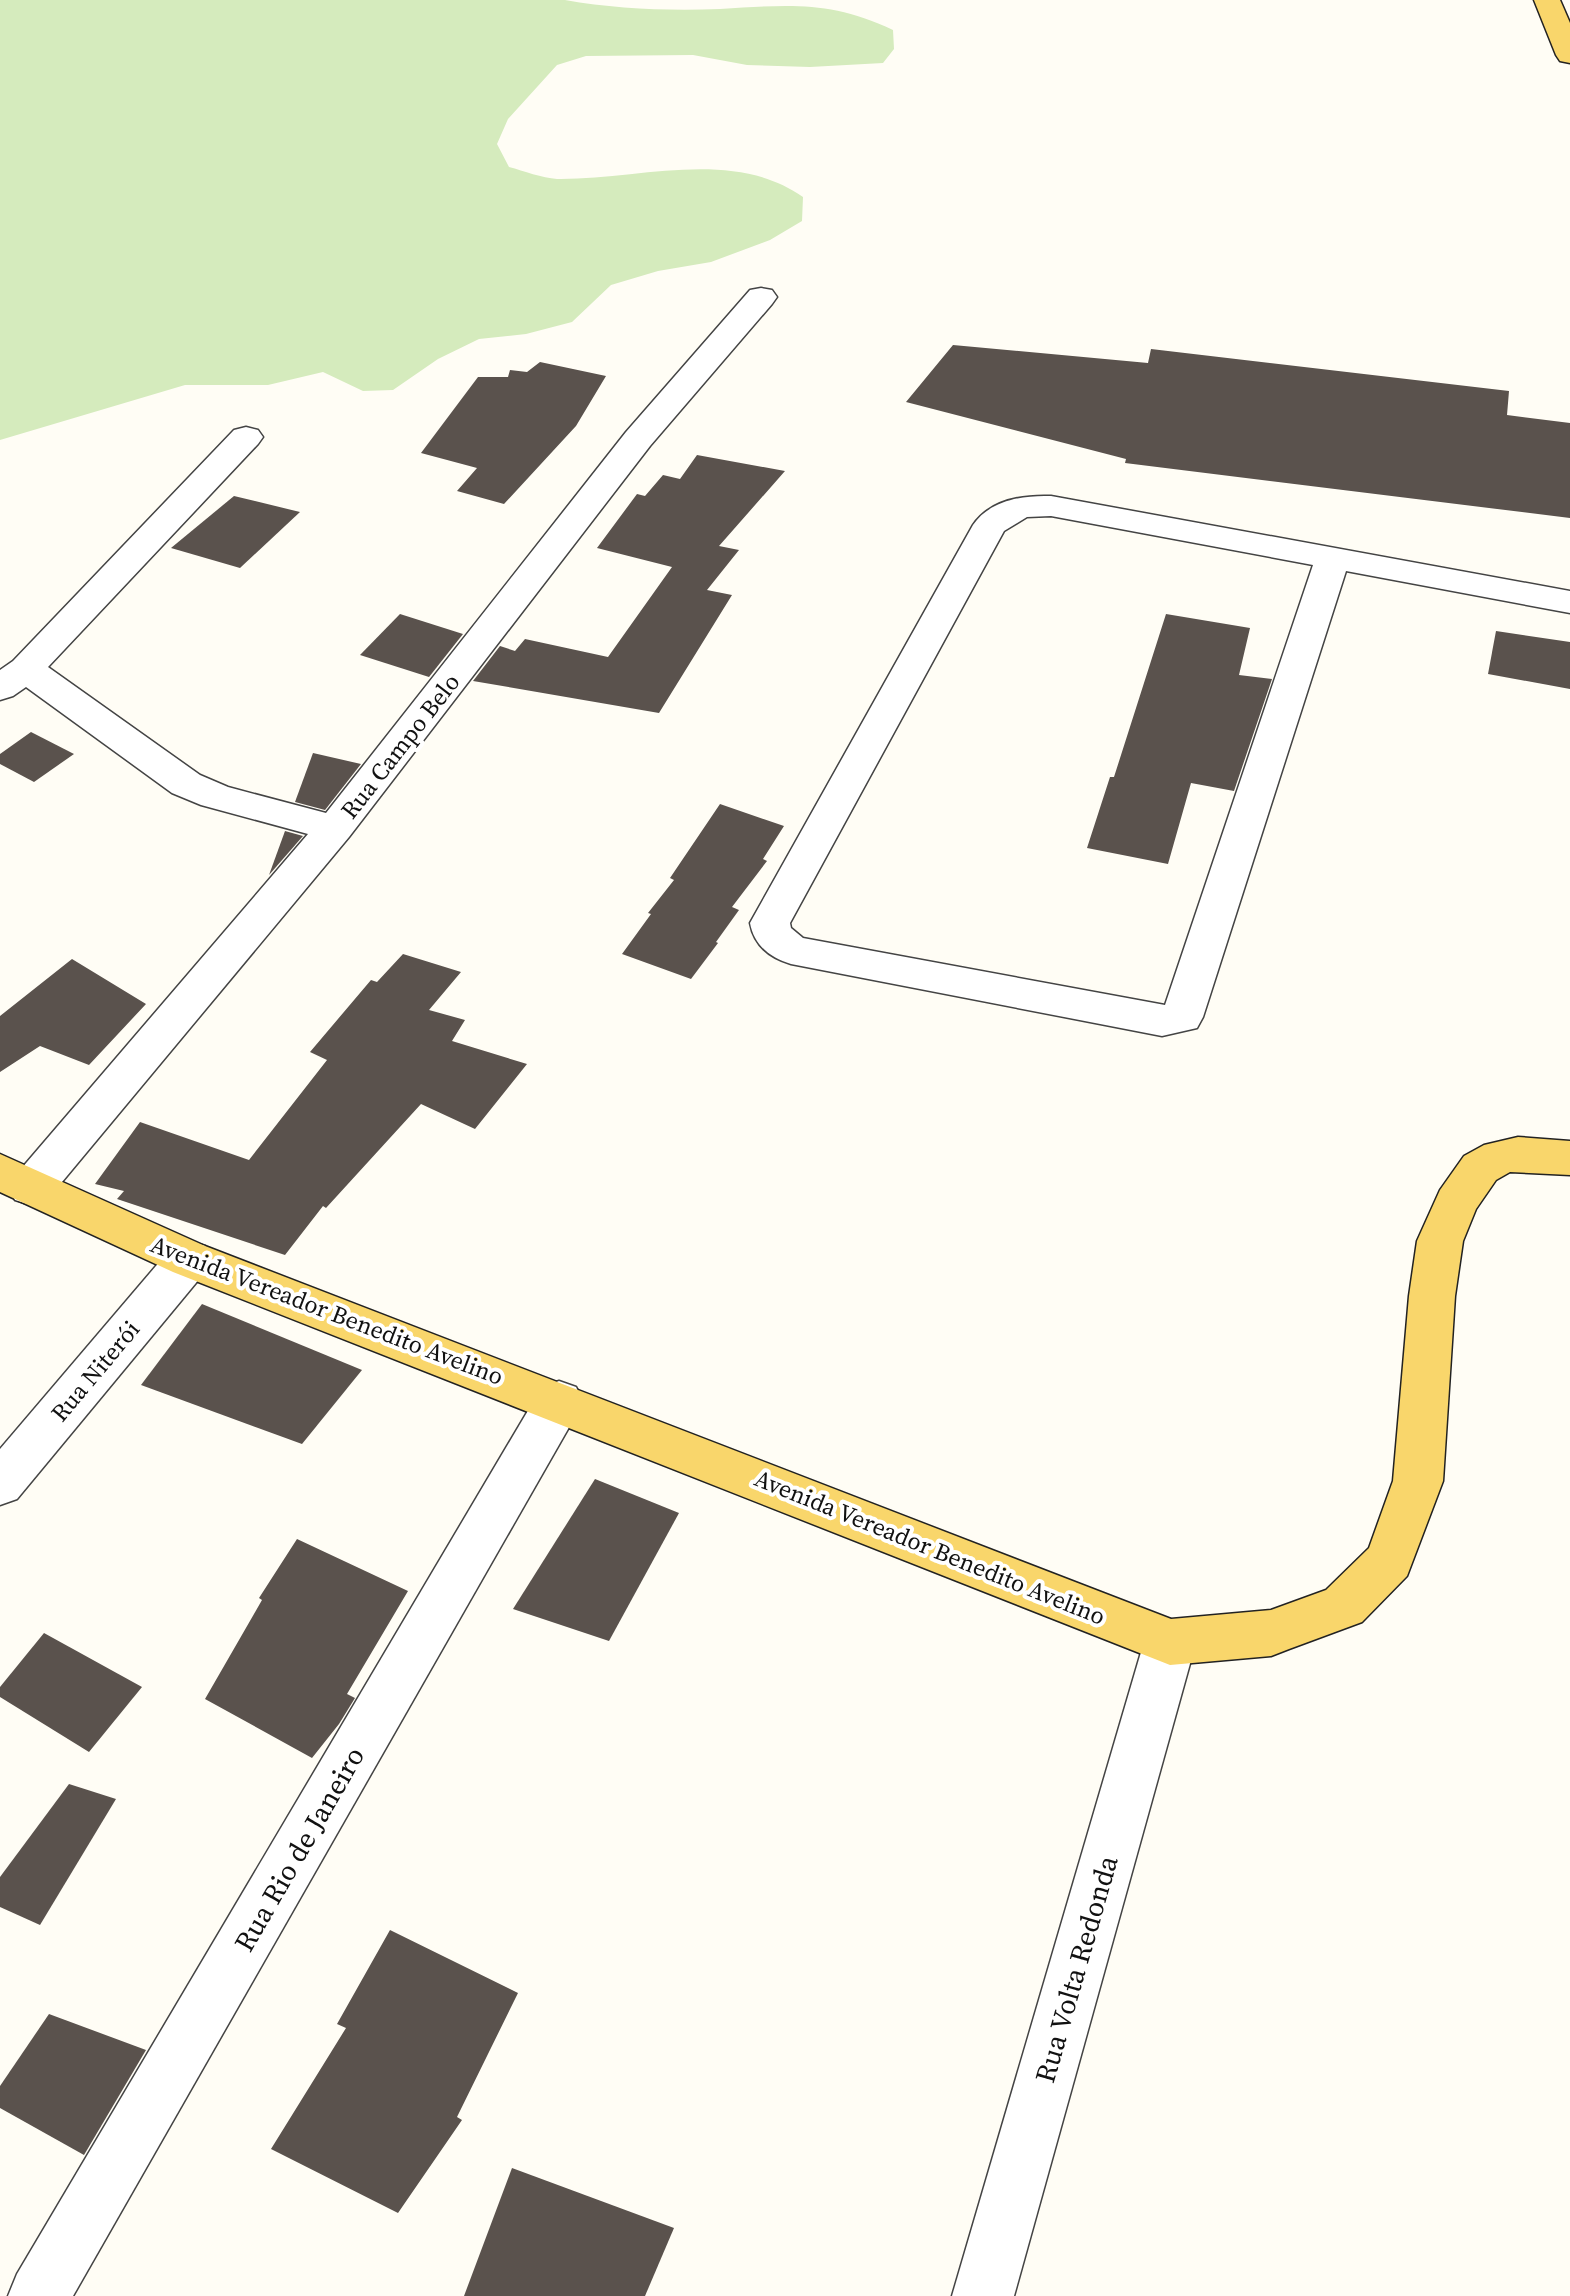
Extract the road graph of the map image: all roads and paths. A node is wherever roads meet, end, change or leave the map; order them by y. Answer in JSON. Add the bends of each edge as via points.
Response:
{"nodes":[{"id":1,"x":1547,"y":0,"type":"edge"},
{"id":2,"x":1570,"y":55,"type":"edge"},
{"id":3,"x":761,"y":297,"type":"dead end"},
{"id":4,"x":246,"y":437,"type":"dead end"},
{"id":5,"x":1332,"y":560,"type":"junction"},
{"id":6,"x":1570,"y":602,"type":"edge"},
{"id":7,"x":13,"y":679,"type":"edge"},
{"id":8,"x":335,"y":828,"type":"junction"},
{"id":9,"x":1570,"y":1158,"type":"edge"},
{"id":10,"x":15,"y":1180,"type":"edge"},
{"id":11,"x":189,"y":1259,"type":"junction"},
{"id":12,"x":559,"y":1401,"type":"junction"},
{"id":13,"x":0,"y":1484,"type":"edge"},
{"id":14,"x":1170,"y":1642,"type":"junction"},
{"id":15,"x":39,"y":2296,"type":"edge"},
{"id":16,"x":983,"y":2296,"type":"edge"}],
"edges":[{"from":1,"to":2,"type":"main road"},
{"from":3,"to":8,"type":"street","name":"Rua Campo Belo","via":[[638,439]]},
{"from":4,"to":7,"type":"street"},
{"from":5,"to":5,"type":"street","via":[[1051,506],[1009,509],[990,525],[770,923],[772,934],[791,950],[1162,1021],[1182,1017]]},
{"from":5,"to":6,"type":"street"},
{"from":7,"to":8,"type":"street","via":[[186,784]]},
{"from":8,"to":10,"type":"street","name":"Rua Campo Belo"},
{"from":9,"to":14,"type":"main road","name":"Avenida Vereador Benedito Avelino","via":[[1500,1157],[1480,1168],[1456,1202],[1440,1241],[1432,1296],[1418,1481],[1389,1561],[1344,1606],[1271,1633]]},
{"from":10,"to":11,"type":"main road","name":"Avenida Vereador Benedito Avelino"},
{"from":11,"to":12,"type":"main road","name":"Avenida Vereador Benedito Avelino"},
{"from":11,"to":13,"type":"street","name":"Rua Niterói"},
{"from":12,"to":14,"type":"main road","name":"Avenida Vereador Benedito Avelino"},
{"from":12,"to":15,"type":"street","name":"Rua Rio de Janeiro"},
{"from":14,"to":16,"type":"street","name":"Rua Volta Redonda"}]}
